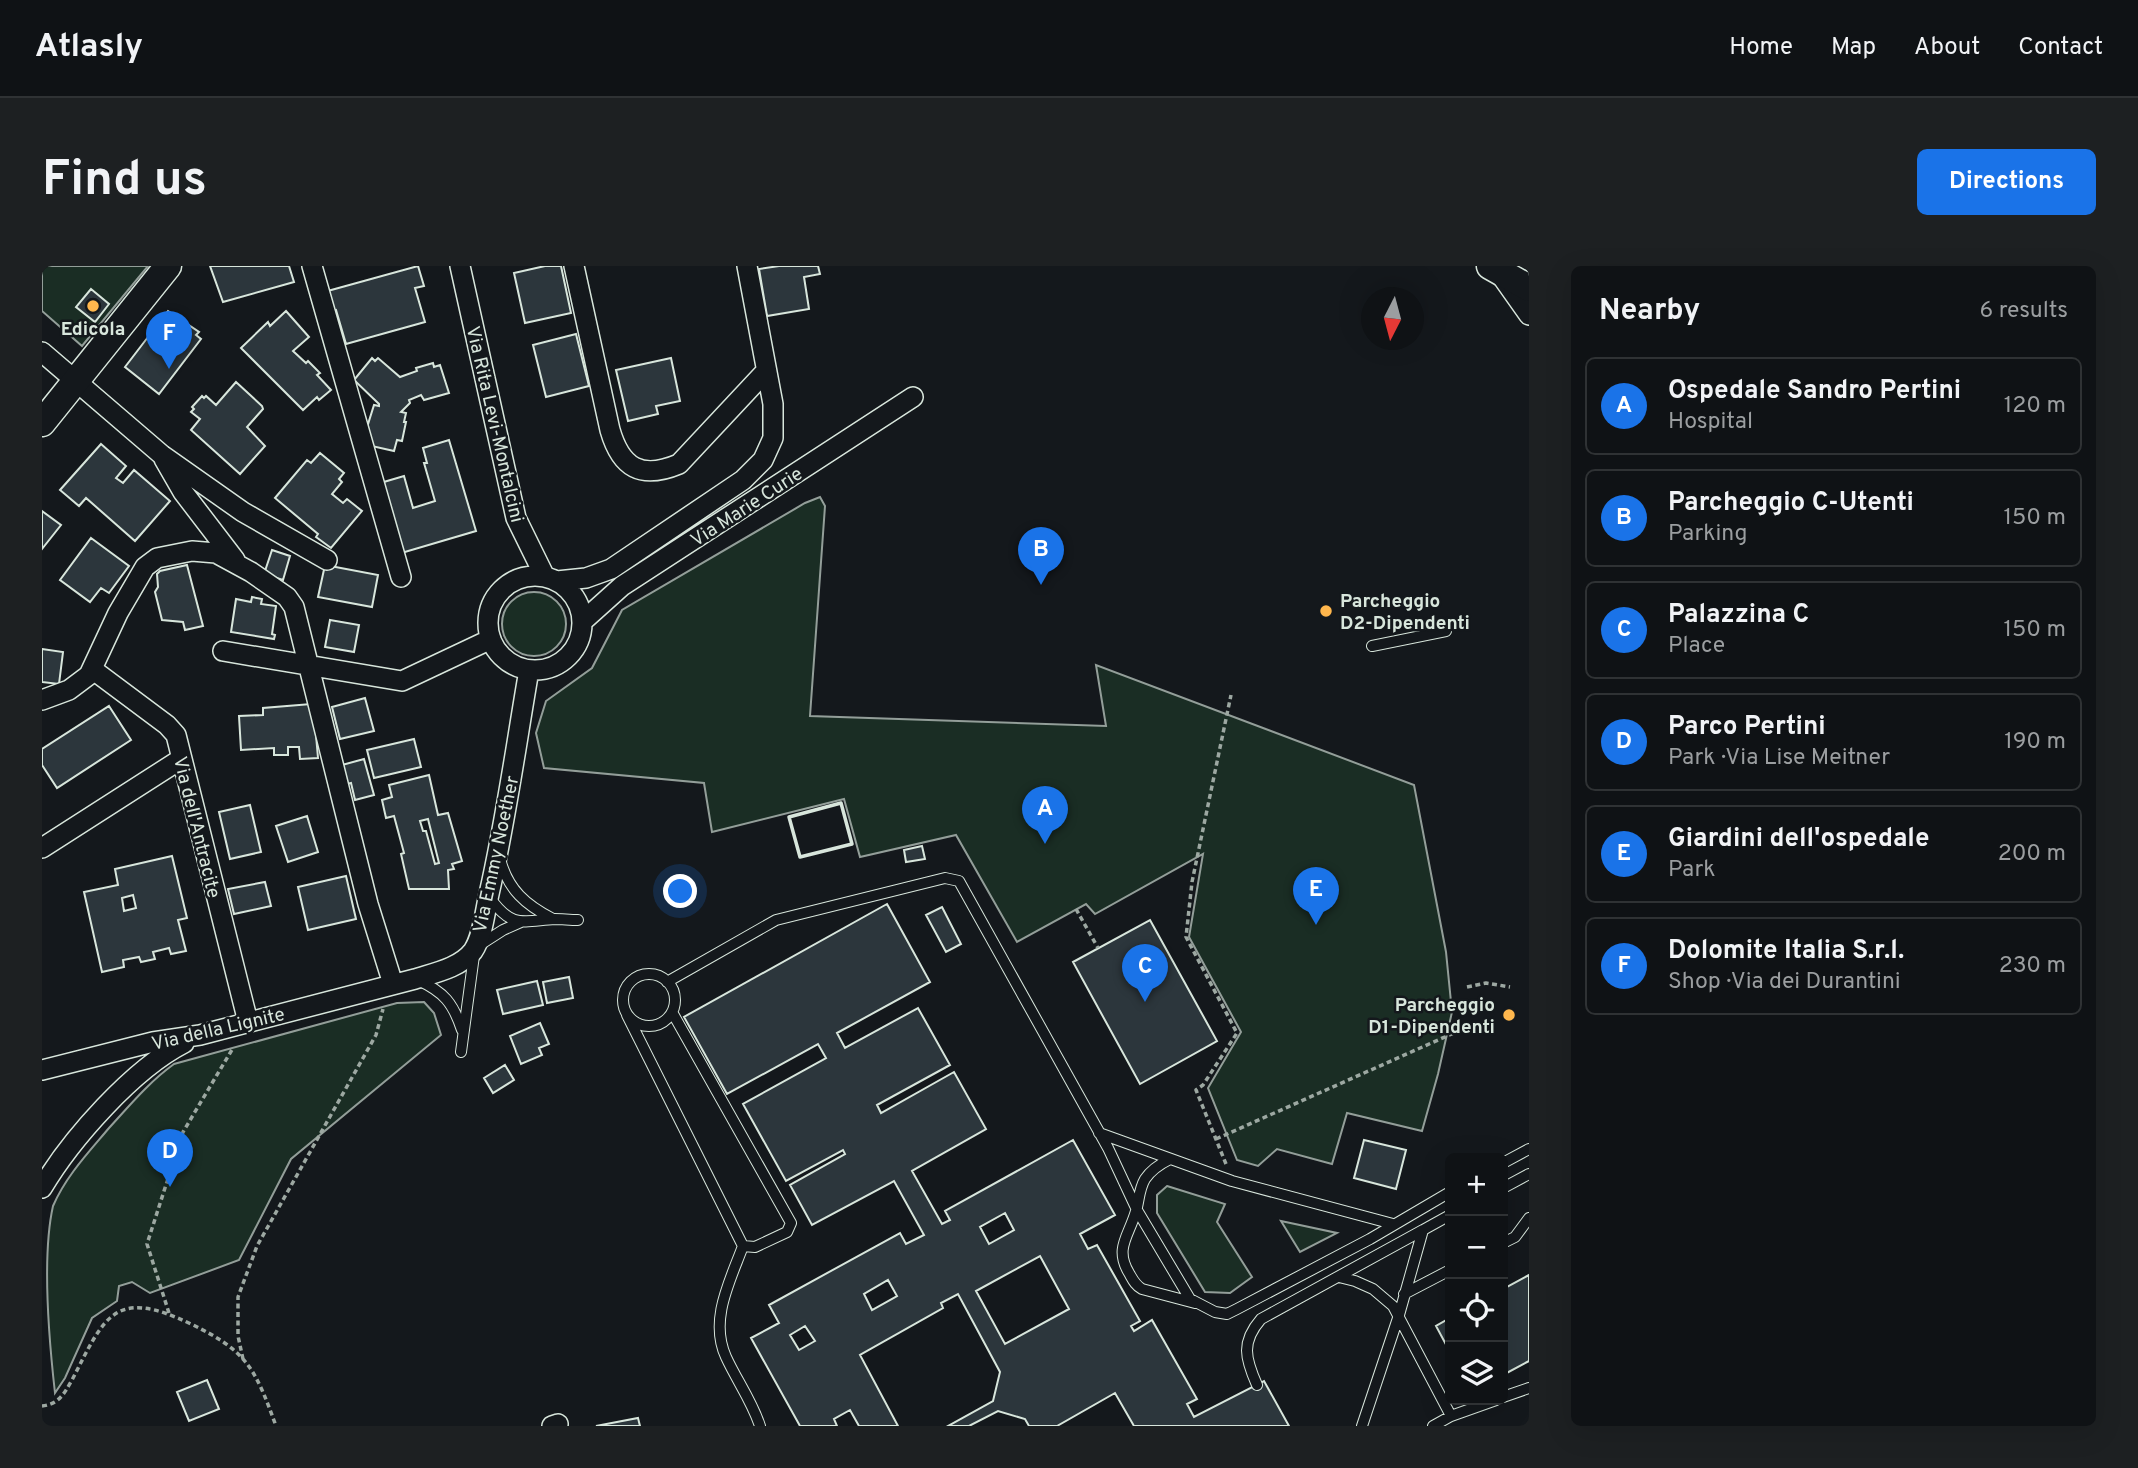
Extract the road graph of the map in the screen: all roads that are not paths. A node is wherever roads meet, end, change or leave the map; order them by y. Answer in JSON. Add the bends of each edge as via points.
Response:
{"nodes":[{"id":1,"x":168,"y":266,"type":"edge"},
{"id":2,"x":313,"y":266,"type":"edge"},
{"id":3,"x":460,"y":266,"type":"edge"},
{"id":4,"x":575,"y":266,"type":"edge"},
{"id":5,"x":747,"y":266,"type":"edge"},
{"id":6,"x":1494,"y":268,"type":"edge"},
{"id":7,"x":1529,"y":288,"type":"edge"},
{"id":8,"x":1529,"y":315,"type":"edge"},
{"id":9,"x":42,"y":352,"type":"edge"},
{"id":10,"x":766,"y":371,"type":"junction"},
{"id":11,"x":75,"y":380,"type":"junction"},
{"id":12,"x":913,"y":397,"type":"dead end"},
{"id":13,"x":42,"y":423,"type":"edge"},
{"id":14,"x":162,"y":455,"type":"junction"},
{"id":15,"x":327,"y":560,"type":"dead end"},
{"id":16,"x":238,"y":563,"type":"junction"},
{"id":17,"x":401,"y":577,"type":"dead end"},
{"id":18,"x":551,"y":579,"type":"junction"},
{"id":19,"x":583,"y":621,"type":"junction"},
{"id":20,"x":1446,"y":631,"type":"dead end"},
{"id":21,"x":491,"y":639,"type":"junction"},
{"id":22,"x":1372,"y":646,"type":"dead end"},
{"id":23,"x":223,"y":651,"type":"dead end"},
{"id":24,"x":308,"y":665,"type":"junction"},
{"id":25,"x":92,"y":669,"type":"junction"},
{"id":26,"x":529,"y":670,"type":"junction"},
{"id":27,"x":42,"y":700,"type":"edge"},
{"id":28,"x":181,"y":759,"type":"junction"},
{"id":29,"x":42,"y":848,"type":"edge"},
{"id":30,"x":499,"y":851,"type":"junction"},
{"id":31,"x":489,"y":895,"type":"junction"},
{"id":32,"x":553,"y":919,"type":"junction"},
{"id":33,"x":578,"y":920,"type":"dead end"},
{"id":34,"x":522,"y":922,"type":"junction"},
{"id":35,"x":475,"y":948,"type":"junction"},
{"id":36,"x":415,"y":979,"type":"junction"},
{"id":37,"x":667,"y":982,"type":"junction"},
{"id":38,"x":393,"y":984,"type":"junction"},
{"id":39,"x":672,"y":1012,"type":"junction"},
{"id":40,"x":627,"y":1015,"type":"junction"},
{"id":41,"x":248,"y":1022,"type":"junction"},
{"id":42,"x":464,"y":1033,"type":"junction"},
{"id":43,"x":200,"y":1035,"type":"junction"},
{"id":44,"x":123,"y":1050,"type":"junction"},
{"id":45,"x":461,"y":1052,"type":"dead end"},
{"id":46,"x":42,"y":1070,"type":"edge"},
{"id":47,"x":131,"y":1081,"type":"junction"},
{"id":48,"x":1099,"y":1132,"type":"junction"},
{"id":49,"x":1529,"y":1149,"type":"edge"},
{"id":50,"x":1170,"y":1159,"type":"junction"},
{"id":51,"x":1508,"y":1160,"type":"edge"},
{"id":52,"x":1529,"y":1174,"type":"edge"},
{"id":53,"x":1508,"y":1185,"type":"edge"},
{"id":54,"x":42,"y":1188,"type":"edge"},
{"id":55,"x":1445,"y":1195,"type":"edge"},
{"id":56,"x":1136,"y":1210,"type":"junction"},
{"id":57,"x":1529,"y":1218,"type":"edge"},
{"id":58,"x":1445,"y":1219,"type":"edge"},
{"id":59,"x":1393,"y":1224,"type":"junction"},
{"id":60,"x":1423,"y":1230,"type":"junction"},
{"id":61,"x":1508,"y":1240,"type":"edge"},
{"id":62,"x":743,"y":1246,"type":"junction"},
{"id":63,"x":1445,"y":1273,"type":"edge"},
{"id":64,"x":1339,"y":1278,"type":"junction"},
{"id":65,"x":1404,"y":1294,"type":"junction"},
{"id":66,"x":1196,"y":1303,"type":"junction"},
{"id":67,"x":1399,"y":1315,"type":"junction"},
{"id":68,"x":1257,"y":1385,"type":"dead end"},
{"id":69,"x":1527,"y":1388,"type":"edge"},
{"id":70,"x":1508,"y":1395,"type":"edge"},
{"id":71,"x":1482,"y":1405,"type":"edge"},
{"id":72,"x":1451,"y":1416,"type":"junction"},
{"id":73,"x":760,"y":1426,"type":"edge"},
{"id":74,"x":1363,"y":1426,"type":"edge"},
{"id":75,"x":1433,"y":1426,"type":"edge"}],
"edges":[{"from":1,"to":11,"type":"street"},
{"from":2,"to":17,"type":"street"},
{"from":3,"to":18,"type":"street","name":"Via Rita Levi-Montalcini","via":[[516,518]]},
{"from":4,"to":10,"type":"street","via":[[610,430],[627,464],[660,472],[679,464]]},
{"from":5,"to":10,"type":"street"},
{"from":6,"to":7,"type":"street"},
{"from":6,"to":8,"type":"street"},
{"from":9,"to":11,"type":"street"},
{"from":10,"to":18,"type":"street","via":[[774,438],[763,460],[743,480],[611,569],[586,578]]},
{"from":11,"to":13,"type":"street"},
{"from":11,"to":14,"type":"street"},
{"from":12,"to":19,"type":"street","name":"Via Marie Curie","via":[[622,586]]},
{"from":14,"to":15,"type":"street","via":[[243,512]]},
{"from":14,"to":16,"type":"street","via":[[183,492]]},
{"from":16,"to":24,"type":"street","via":[[291,601]]},
{"from":16,"to":25,"type":"street","via":[[199,551],[152,561],[118,613]]},
{"from":18,"to":19,"type":"street","via":[[575,596]]},
{"from":18,"to":21,"type":"street","via":[[521,578],[500,592],[489,615]]},
{"from":19,"to":26,"type":"street","via":[[570,656],[551,668]]},
{"from":20,"to":22,"type":"lane"},
{"from":21,"to":24,"type":"street","via":[[402,681]]},
{"from":21,"to":26,"type":"street","via":[[505,660]]},
{"from":23,"to":24,"type":"street"},
{"from":24,"to":38,"type":"street"},
{"from":25,"to":27,"type":"street","via":[[76,686]]},
{"from":25,"to":28,"type":"street","name":"Via dell'Antracite","via":[[167,725],[176,735]]},
{"from":26,"to":30,"type":"street","name":"Via Emmy Noether"},
{"from":28,"to":29,"type":"street"},
{"from":28,"to":41,"type":"street","name":"Via dell'Antracite"},
{"from":30,"to":31,"type":"street","name":"Via Emmy Noether"},
{"from":30,"to":32,"type":"lane","via":[[515,892]]},
{"from":31,"to":34,"type":"lane","via":[[509,918]]},
{"from":31,"to":35,"type":"street","name":"Via Emmy Noether"},
{"from":32,"to":33,"type":"lane"},
{"from":32,"to":34,"type":"lane"},
{"from":34,"to":35,"type":"lane"},
{"from":35,"to":36,"type":"street","name":"Via Emmy Noether","via":[[455,965]]},
{"from":35,"to":42,"type":"lane"},
{"from":36,"to":38,"type":"street","name":"Via Emmy Noether"},
{"from":36,"to":42,"type":"lane","via":[[443,995],[456,1010]]},
{"from":37,"to":39,"type":"lane","via":[[675,1002]]},
{"from":37,"to":40,"type":"lane","via":[[650,974],[632,980],[623,997]]},
{"from":37,"to":48,"type":"lane","via":[[776,920],[954,879],[962,884]]},
{"from":38,"to":41,"type":"street","name":"Via della Lignite"},
{"from":39,"to":40,"type":"lane","via":[[656,1025],[645,1026]]},
{"from":39,"to":62,"type":"lane","via":[[791,1223],[787,1232],[755,1247]]},
{"from":40,"to":62,"type":"lane"},
{"from":41,"to":43,"type":"street","name":"Via della Lignite"},
{"from":42,"to":45,"type":"lane"},
{"from":43,"to":44,"type":"street","name":"Via della Lignite"},
{"from":43,"to":47,"type":"street","via":[[162,1055]]},
{"from":44,"to":46,"type":"street","name":"Via della Lignite"},
{"from":44,"to":47,"type":"street","via":[[135,1061]]},
{"from":47,"to":54,"type":"street","via":[[63,1156]]},
{"from":48,"to":50,"type":"lane"},
{"from":48,"to":56,"type":"lane"},
{"from":49,"to":51,"type":"lane"},
{"from":50,"to":56,"type":"lane","via":[[1146,1177]]},
{"from":50,"to":59,"type":"lane","via":[[1231,1181]]},
{"from":52,"to":53,"type":"lane"},
{"from":55,"to":59,"type":"lane"},
{"from":56,"to":66,"type":"lane","via":[[1189,1299]]},
{"from":56,"to":66,"type":"lane","via":[[1121,1250],[1121,1260],[1136,1286]]},
{"from":57,"to":61,"type":"lane"},
{"from":58,"to":60,"type":"lane"},
{"from":59,"to":66,"type":"lane","via":[[1227,1314]]},
{"from":60,"to":64,"type":"lane"},
{"from":60,"to":65,"type":"lane"},
{"from":62,"to":73,"type":"lane","via":[[719,1316],[724,1354]]},
{"from":63,"to":65,"type":"lane"},
{"from":64,"to":67,"type":"lane","via":[[1373,1289]]},
{"from":64,"to":68,"type":"lane","via":[[1261,1319],[1251,1331],[1246,1346]]},
{"from":65,"to":67,"type":"lane"},
{"from":67,"to":72,"type":"lane"},
{"from":67,"to":74,"type":"lane"},
{"from":69,"to":70,"type":"lane"},
{"from":71,"to":72,"type":"lane"},
{"from":72,"to":75,"type":"lane"}]}
